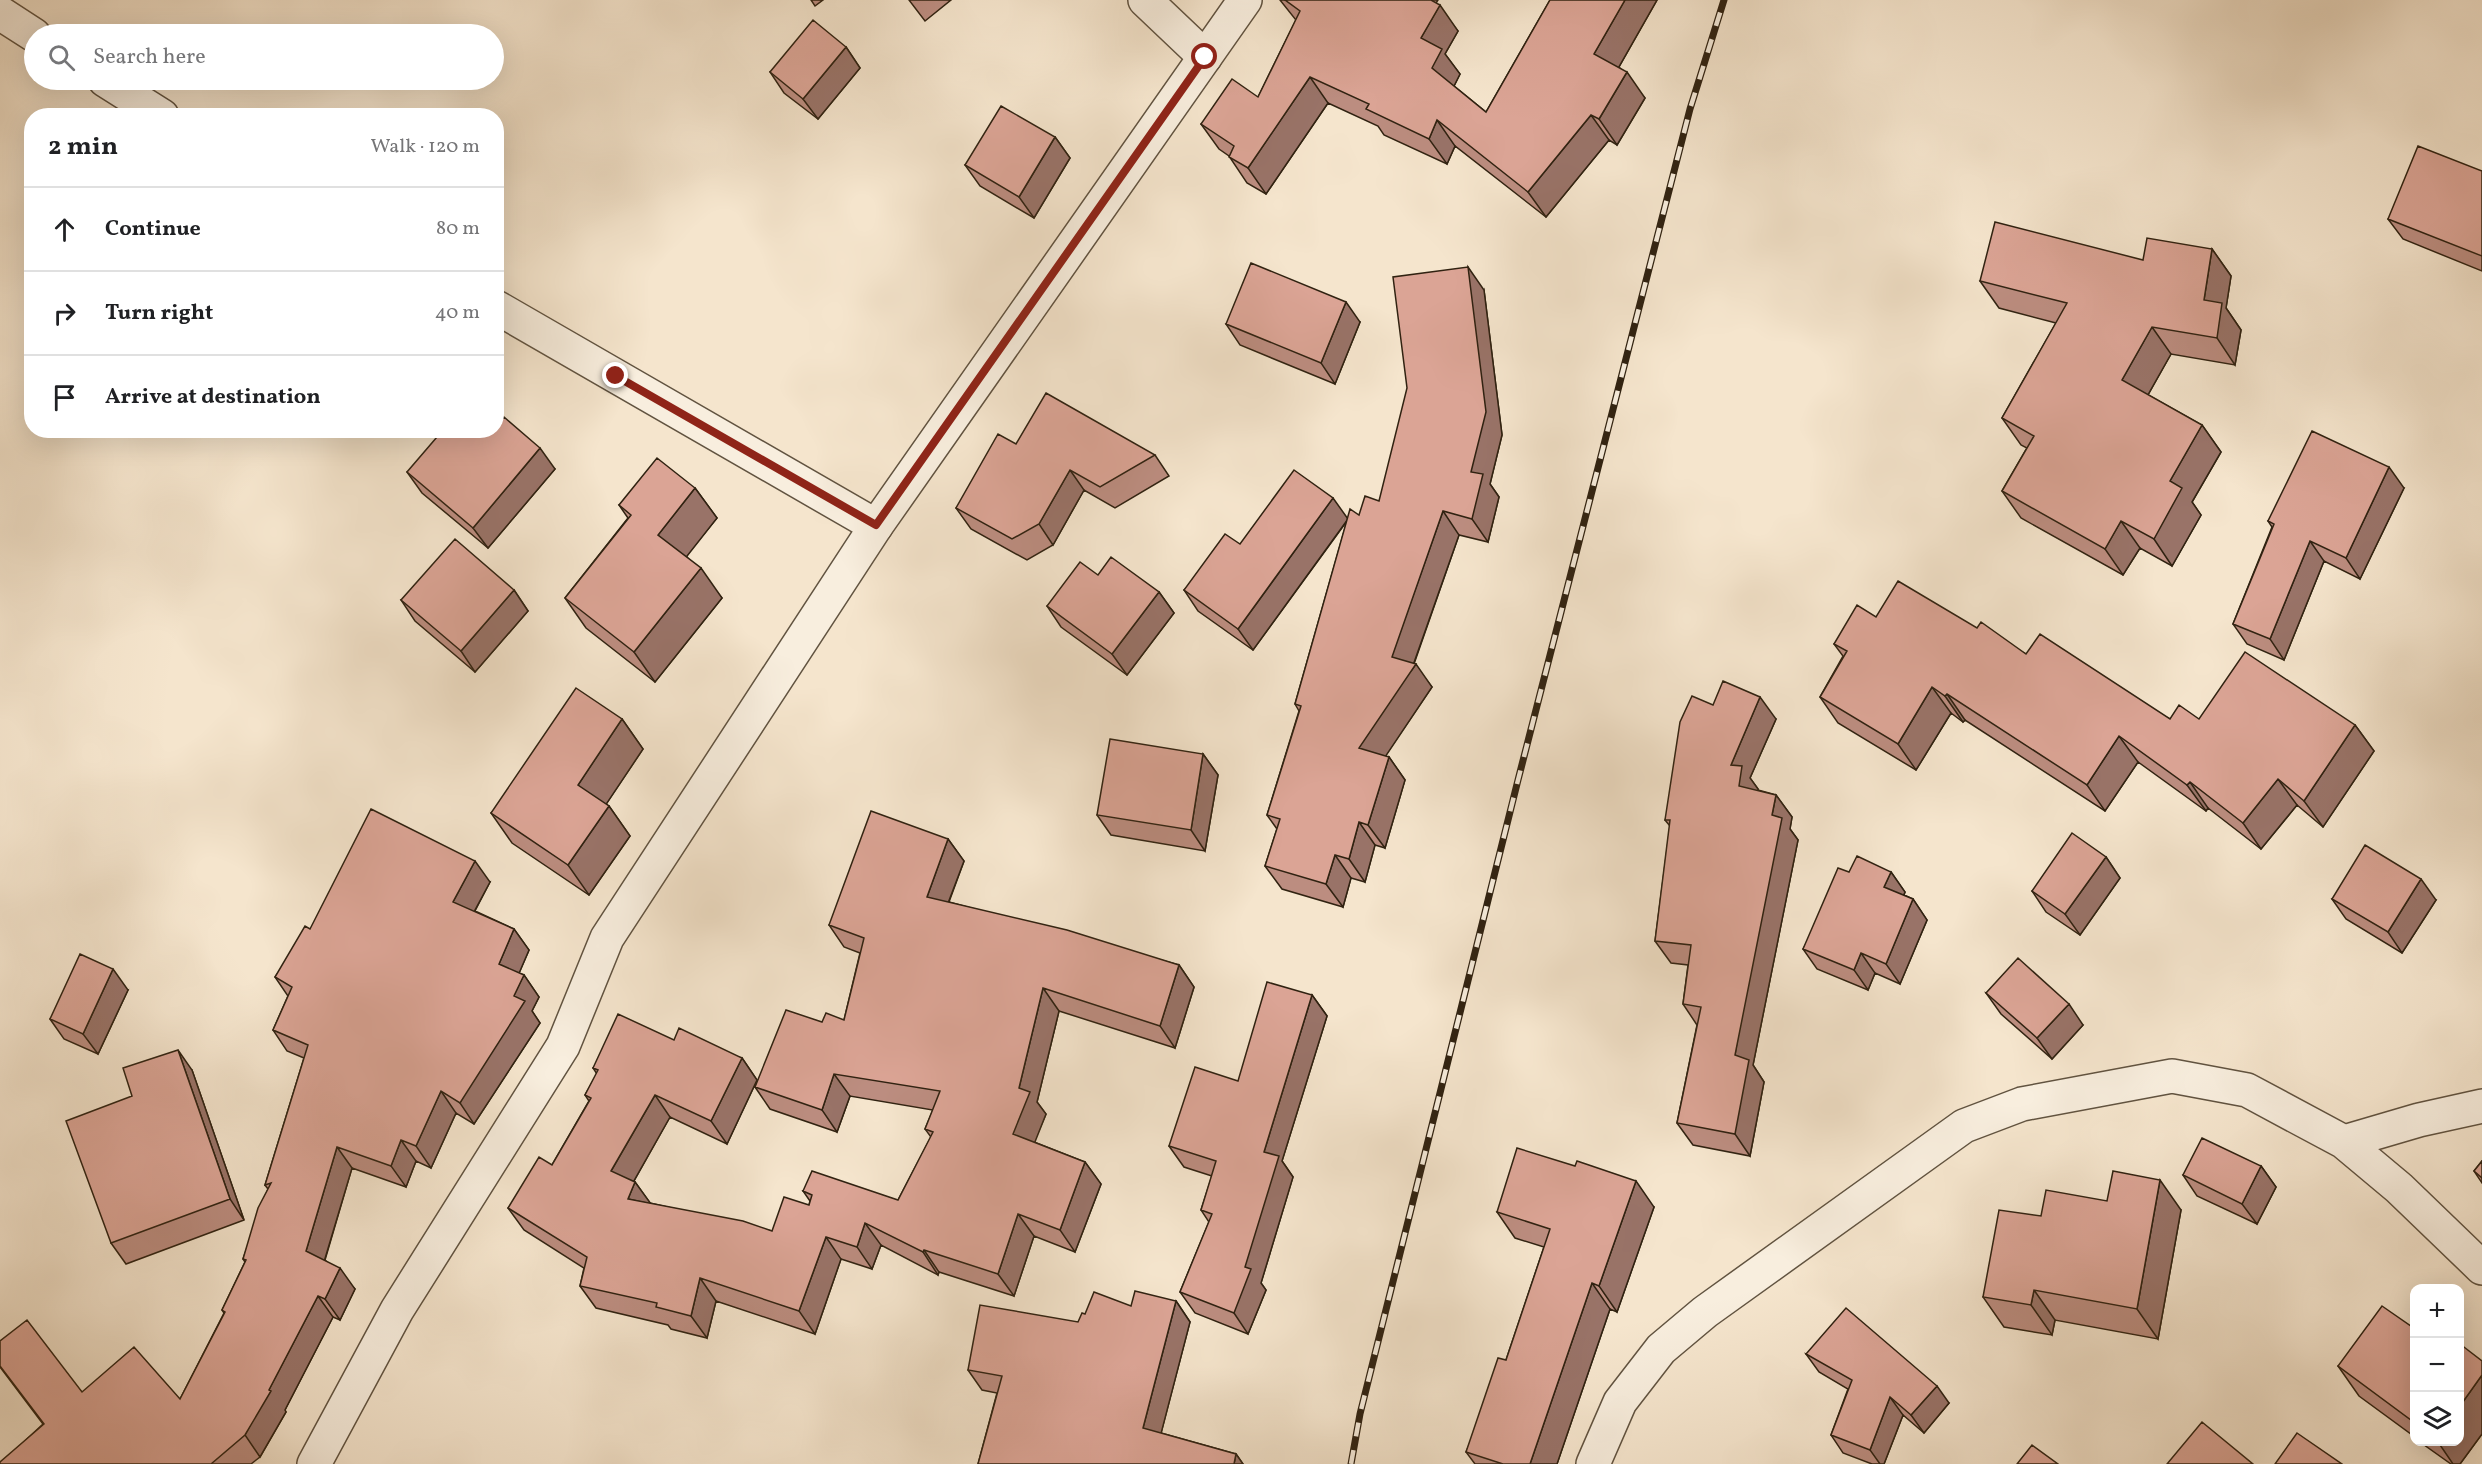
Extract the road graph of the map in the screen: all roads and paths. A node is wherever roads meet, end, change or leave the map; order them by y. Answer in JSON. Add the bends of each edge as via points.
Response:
{"nodes":[{"id":1,"x":1145,"y":0,"type":"edge"},
{"id":2,"x":1245,"y":0,"type":"edge"},
{"id":3,"x":0,"y":13,"type":"edge"},
{"id":4,"x":24,"y":29,"type":"edge"},
{"id":5,"x":1205,"y":57,"type":"junction"},
{"id":6,"x":121,"y":90,"type":"edge"},
{"id":7,"x":149,"y":108,"type":"edge"},
{"id":8,"x":504,"y":313,"type":"edge"},
{"id":9,"x":876,"y":525,"type":"junction"},
{"id":10,"x":2482,"y":1106,"type":"edge"},
{"id":11,"x":2344,"y":1142,"type":"junction"},
{"id":12,"x":2482,"y":1268,"type":"edge"},
{"id":13,"x":315,"y":1464,"type":"edge"},
{"id":14,"x":1593,"y":1464,"type":"edge"}],
"edges":[{"from":1,"to":5,"type":"street"},
{"from":2,"to":5,"type":"street"},
{"from":3,"to":4,"type":"street"},
{"from":5,"to":9,"type":"street"},
{"from":6,"to":7,"type":"street"},
{"from":8,"to":9,"type":"street"},
{"from":9,"to":13,"type":"street","via":[[607,938],[563,1046],[397,1310]]},
{"from":10,"to":11,"type":"street"},
{"from":11,"to":12,"type":"street","via":[[2399,1188]]},
{"from":11,"to":14,"type":"street","via":[[2247,1090],[2172,1076],[2022,1104],[1964,1126],[1705,1312],[1661,1349],[1620,1402]]}]}
